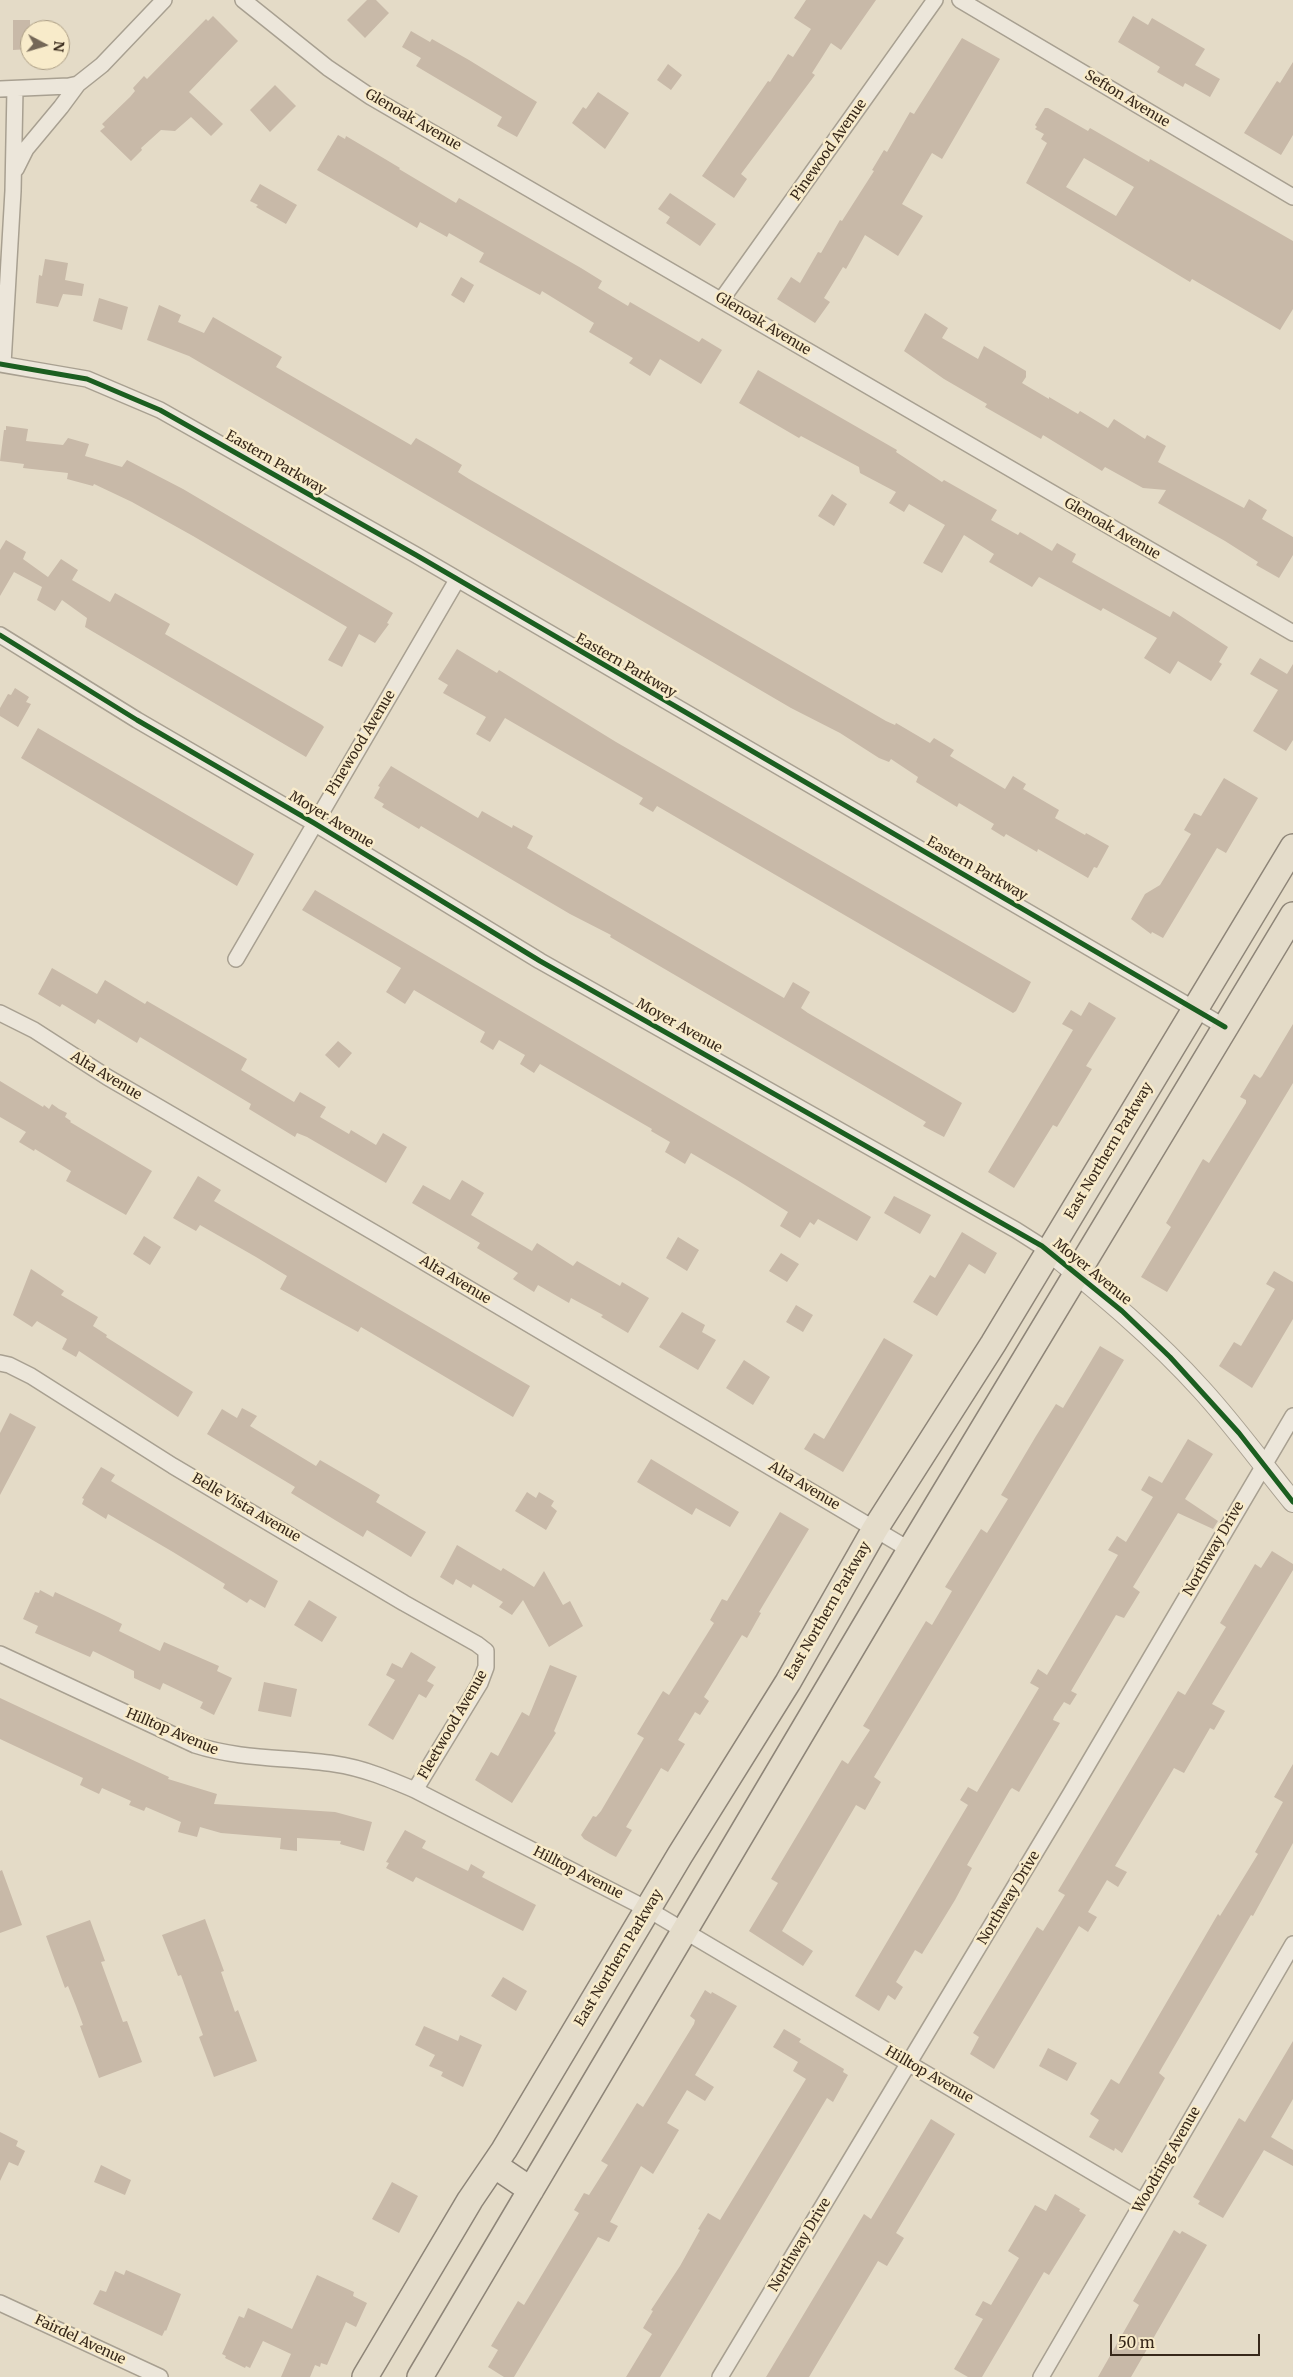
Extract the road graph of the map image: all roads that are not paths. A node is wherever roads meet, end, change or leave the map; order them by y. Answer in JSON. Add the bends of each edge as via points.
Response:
{"nodes":[{"id":1,"x":164,"y":0,"type":"edge"},
{"id":2,"x":243,"y":0,"type":"edge"},
{"id":3,"x":935,"y":0,"type":"edge"},
{"id":4,"x":960,"y":0,"type":"edge"},
{"id":5,"x":78,"y":84,"type":"junction"},
{"id":6,"x":0,"y":89,"type":"edge"},
{"id":7,"x":16,"y":89,"type":"junction"},
{"id":8,"x":13,"y":192,"type":"junction"},
{"id":9,"x":1293,"y":197,"type":"edge"},
{"id":10,"x":722,"y":299,"type":"junction"},
{"id":11,"x":2,"y":364,"type":"edge"},
{"id":12,"x":457,"y":580,"type":"junction"},
{"id":13,"x":1293,"y":633,"type":"edge"},
{"id":14,"x":0,"y":635,"type":"edge"},
{"id":15,"x":314,"y":823,"type":"junction"},
{"id":16,"x":1293,"y":847,"type":"edge"},
{"id":17,"x":1293,"y":915,"type":"edge"},
{"id":18,"x":236,"y":959,"type":"dead end"},
{"id":19,"x":1195,"y":1009,"type":"junction"},
{"id":20,"x":0,"y":1013,"type":"edge"},
{"id":21,"x":1225,"y":1027,"type":"junction"},
{"id":22,"x":1048,"y":1251,"type":"junction"},
{"id":23,"x":1077,"y":1274,"type":"junction"},
{"id":24,"x":0,"y":1363,"type":"edge"},
{"id":25,"x":1293,"y":1416,"type":"edge"},
{"id":26,"x":1263,"y":1466,"type":"junction"},
{"id":27,"x":1293,"y":1502,"type":"edge"},
{"id":28,"x":875,"y":1529,"type":"junction"},
{"id":29,"x":910,"y":1550,"type":"junction"},
{"id":30,"x":0,"y":1654,"type":"edge"},
{"id":31,"x":487,"y":1659,"type":"joint"},
{"id":32,"x":415,"y":1790,"type":"junction"},
{"id":33,"x":649,"y":1910,"type":"junction"},
{"id":34,"x":683,"y":1930,"type":"junction"},
{"id":35,"x":1293,"y":1944,"type":"edge"},
{"id":36,"x":909,"y":2064,"type":"junction"},
{"id":37,"x":494,"y":2165,"type":"junction"},
{"id":38,"x":531,"y":2190,"type":"junction"},
{"id":39,"x":1143,"y":2202,"type":"junction"},
{"id":40,"x":0,"y":2304,"type":"edge"},
{"id":41,"x":160,"y":2377,"type":"edge"},
{"id":42,"x":365,"y":2377,"type":"edge"},
{"id":43,"x":420,"y":2377,"type":"edge"},
{"id":44,"x":720,"y":2377,"type":"edge"},
{"id":45,"x":1041,"y":2377,"type":"edge"}],
"edges":[{"from":1,"to":5,"type":"street","via":[[102,65]]},
{"from":2,"to":10,"type":"street","name":"Glenoak Avenue","via":[[328,68],[371,97]]},
{"from":3,"to":10,"type":"street","name":"Pinewood Avenue"},
{"from":4,"to":9,"type":"street","name":"Sefton Avenue"},
{"from":5,"to":7,"type":"street"},
{"from":5,"to":8,"type":"street","via":[[26,148],[15,172]]},
{"from":6,"to":7,"type":"street"},
{"from":7,"to":8,"type":"street"},
{"from":8,"to":11,"type":"street"},
{"from":10,"to":13,"type":"street","name":"Glenoak Avenue","via":[[1084,514]]},
{"from":11,"to":12,"type":"street","name":"Eastern Parkway","via":[[88,379],[160,410]]},
{"from":12,"to":15,"type":"street","name":"Pinewood Avenue"},
{"from":12,"to":19,"type":"street","name":"Eastern Parkway"},
{"from":14,"to":15,"type":"street","name":"Moyer Avenue","via":[[137,720]]},
{"from":15,"to":18,"type":"street","name":"Pinewood Avenue"},
{"from":15,"to":22,"type":"street","name":"Moyer Avenue","via":[[540,961]]},
{"from":16,"to":19,"type":"main road","name":"East Northern Parkway"},
{"from":17,"to":21,"type":"main road"},
{"from":19,"to":21,"type":"street","name":"Eastern Parkway"},
{"from":19,"to":22,"type":"main road","name":"East Northern Parkway"},
{"from":20,"to":28,"type":"street","name":"Alta Avenue","via":[[34,1030],[107,1077]]},
{"from":21,"to":23,"type":"main road"},
{"from":22,"to":23,"type":"street","name":"Moyer Avenue"},
{"from":22,"to":28,"type":"main road","name":"East Northern Parkway"},
{"from":23,"to":26,"type":"street","name":"Moyer Avenue","via":[[1122,1311],[1176,1363],[1239,1433]]},
{"from":23,"to":29,"type":"main road"},
{"from":24,"to":31,"type":"street","name":"Belle Vista Avenue","via":[[31,1376],[165,1461],[478,1644],[486,1651]]},
{"from":25,"to":26,"type":"street","name":"Northway Drive"},
{"from":26,"to":27,"type":"street","name":"Moyer Avenue"},
{"from":26,"to":36,"type":"street","name":"Northway Drive"},
{"from":28,"to":29,"type":"street","name":"Alta Avenue"},
{"from":28,"to":33,"type":"main road","name":"East Northern Parkway","via":[[788,1682]]},
{"from":29,"to":34,"type":"main road"},
{"from":30,"to":32,"type":"street","name":"Hilltop Avenue","via":[[195,1745],[222,1754],[335,1764],[384,1777]]},
{"from":31,"to":32,"type":"street","name":"Fleetwood Avenue","via":[[480,1683]]},
{"from":32,"to":33,"type":"street","name":"Hilltop Avenue"},
{"from":33,"to":34,"type":"street","name":"Hilltop Avenue"},
{"from":33,"to":37,"type":"main road","name":"East Northern Parkway"},
{"from":34,"to":36,"type":"street","name":"Hilltop Avenue"},
{"from":34,"to":38,"type":"main road"},
{"from":35,"to":39,"type":"street","name":"Woodring Avenue"},
{"from":36,"to":39,"type":"street","name":"Hilltop Avenue"},
{"from":36,"to":44,"type":"street","name":"Northway Drive"},
{"from":37,"to":38,"type":"main road"},
{"from":37,"to":42,"type":"main road","name":"East Northern Parkway"},
{"from":38,"to":43,"type":"main road"},
{"from":39,"to":45,"type":"street","name":"Woodring Avenue"},
{"from":40,"to":41,"type":"street","name":"Fairdel Avenue"}]}
